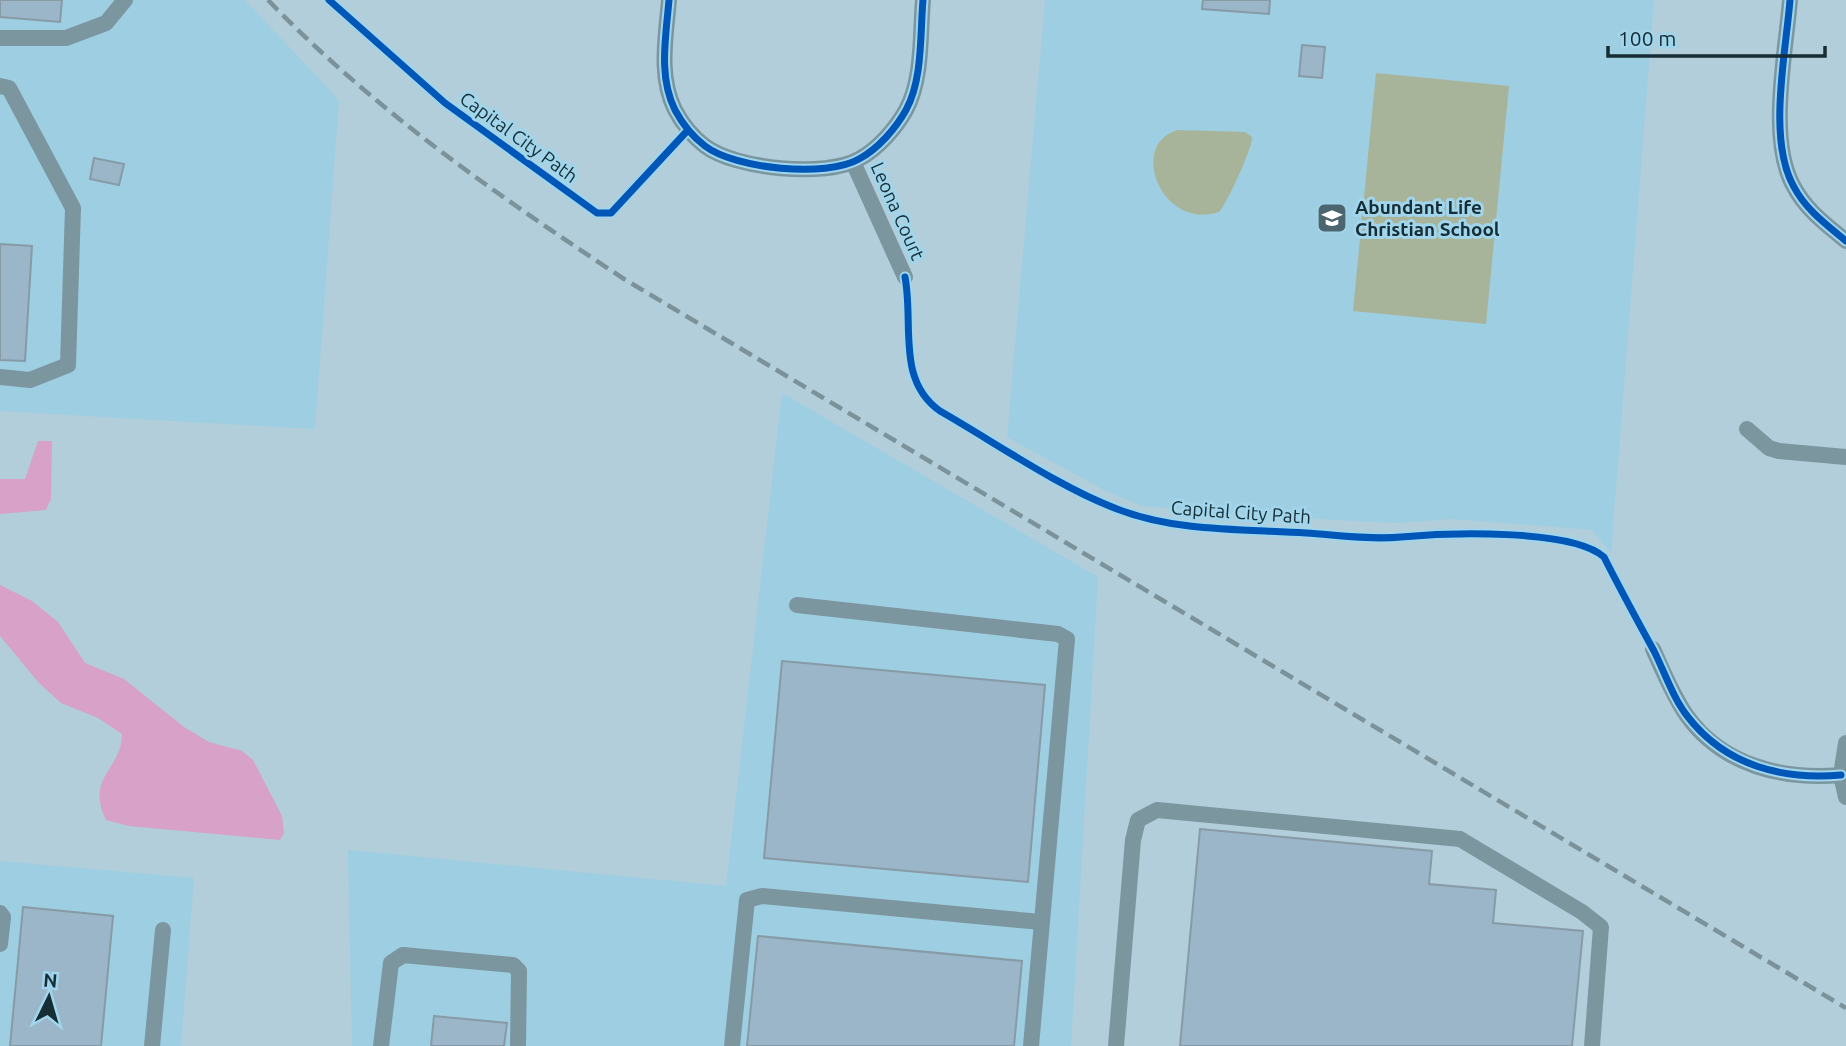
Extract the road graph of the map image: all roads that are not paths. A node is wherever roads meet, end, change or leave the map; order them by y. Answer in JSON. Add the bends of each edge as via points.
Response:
{"nodes":[{"id":1,"x":125,"y":0,"type":"edge"},
{"id":2,"x":669,"y":0,"type":"edge"},
{"id":3,"x":923,"y":0,"type":"edge"},
{"id":4,"x":1790,"y":0,"type":"edge"},
{"id":5,"x":0,"y":38,"type":"edge"},
{"id":6,"x":0,"y":86,"type":"edge"},
{"id":7,"x":853,"y":162,"type":"junction"},
{"id":8,"x":1846,"y":241,"type":"edge"},
{"id":9,"x":905,"y":277,"type":"dead end"},
{"id":10,"x":0,"y":377,"type":"edge"},
{"id":11,"x":1747,"y":429,"type":"dead end"},
{"id":12,"x":1846,"y":457,"type":"edge"},
{"id":13,"x":797,"y":605,"type":"dead end"},
{"id":14,"x":1653,"y":649,"type":"dead end"},
{"id":15,"x":1846,"y":743,"type":"edge"},
{"id":16,"x":1841,"y":775,"type":"junction"},
{"id":17,"x":1846,"y":797,"type":"edge"},
{"id":18,"x":0,"y":913,"type":"edge"},
{"id":19,"x":1041,"y":922,"type":"junction"},
{"id":20,"x":163,"y":930,"type":"dead end"},
{"id":21,"x":0,"y":944,"type":"edge"},
{"id":22,"x":152,"y":1046,"type":"edge"},
{"id":23,"x":381,"y":1046,"type":"edge"},
{"id":24,"x":518,"y":1046,"type":"edge"},
{"id":25,"x":732,"y":1046,"type":"edge"},
{"id":26,"x":1031,"y":1046,"type":"edge"},
{"id":27,"x":1116,"y":1046,"type":"edge"},
{"id":28,"x":1592,"y":1046,"type":"edge"}],
"edges":[{"from":1,"to":5,"type":"street","via":[[106,23],[66,38]]},
{"from":2,"to":7,"type":"street","via":[[666,87],[688,130],[707,148],[736,160],[790,169]]},
{"from":3,"to":7,"type":"street","via":[[916,79],[907,108],[884,140]]},
{"from":4,"to":8,"type":"street","via":[[1782,153],[1793,186],[1811,212]]},
{"from":6,"to":10,"type":"street","via":[[9,88],[73,208],[68,365],[30,380]]},
{"from":7,"to":9,"type":"street","name":"Leona Court"},
{"from":11,"to":12,"type":"street","via":[[1779,451]]},
{"from":13,"to":19,"type":"street","via":[[1058,634],[1068,639]]},
{"from":14,"to":16,"type":"street","via":[[1688,717],[1727,752],[1782,774],[1805,778]]},
{"from":15,"to":16,"type":"street"},
{"from":16,"to":17,"type":"street"},
{"from":18,"to":21,"type":"street"},
{"from":19,"to":25,"type":"street","via":[[762,896],[747,900]]},
{"from":19,"to":26,"type":"street"},
{"from":20,"to":22,"type":"street"},
{"from":23,"to":24,"type":"street","via":[[387,976],[390,964],[403,956],[513,965],[519,971]]},
{"from":27,"to":28,"type":"street","via":[[1133,840],[1138,820],[1157,810],[1460,839],[1601,927]]}]}
